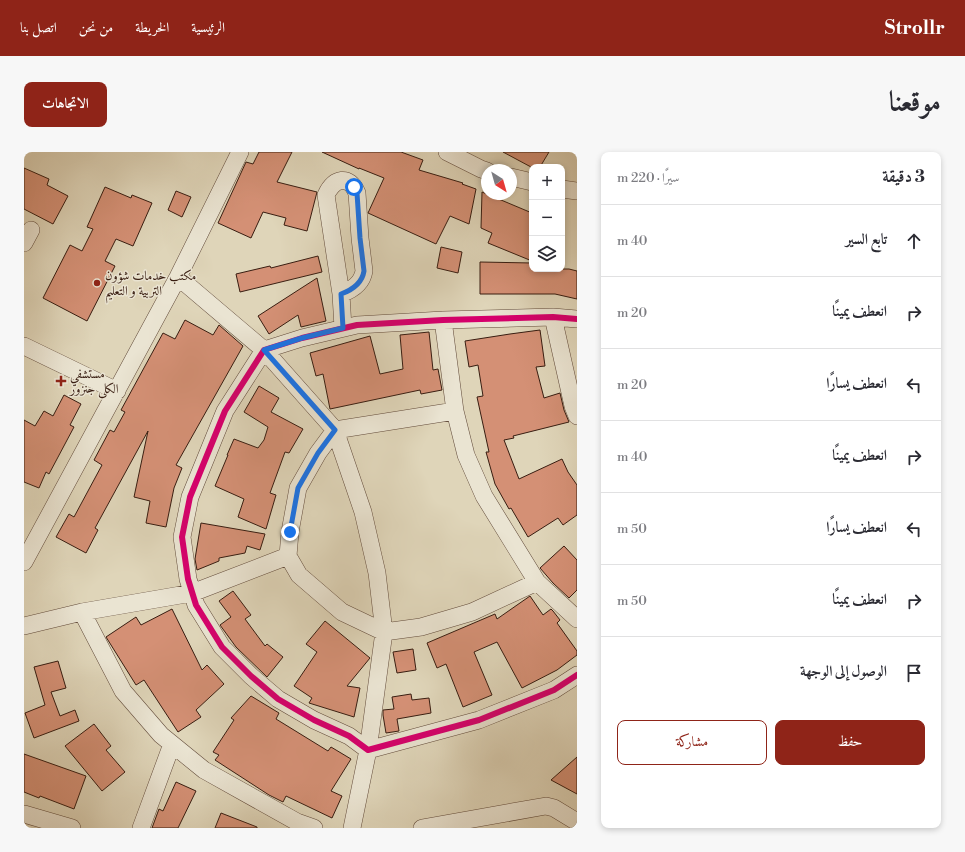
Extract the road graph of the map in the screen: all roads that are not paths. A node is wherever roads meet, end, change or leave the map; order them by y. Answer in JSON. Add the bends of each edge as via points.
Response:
{"nodes":[{"id":1,"x":240,"y":152,"type":"edge"},
{"id":2,"x":447,"y":152,"type":"edge"},
{"id":3,"x":481,"y":169,"type":"edge"},
{"id":4,"x":517,"y":178,"type":"edge"},
{"id":5,"x":529,"y":181,"type":"edge"},
{"id":6,"x":565,"y":189,"type":"edge"},
{"id":7,"x":577,"y":191,"type":"edge"},
{"id":8,"x":178,"y":277,"type":"junction"},
{"id":9,"x":341,"y":294,"type":"junction"},
{"id":10,"x":553,"y":317,"type":"junction"},
{"id":11,"x":577,"y":319,"type":"edge"},
{"id":12,"x":443,"y":320,"type":"junction"},
{"id":13,"x":343,"y":328,"type":"junction"},
{"id":14,"x":24,"y":346,"type":"edge"},
{"id":15,"x":264,"y":350,"type":"junction"},
{"id":16,"x":117,"y":391,"type":"junction"},
{"id":17,"x":455,"y":411,"type":"junction"},
{"id":18,"x":577,"y":416,"type":"edge"},
{"id":19,"x":335,"y":430,"type":"junction"},
{"id":20,"x":288,"y":556,"type":"junction"},
{"id":21,"x":24,"y":562,"type":"edge"},
{"id":22,"x":537,"y":582,"type":"junction"},
{"id":23,"x":192,"y":593,"type":"junction"},
{"id":24,"x":82,"y":612,"type":"junction"},
{"id":25,"x":577,"y":619,"type":"edge"},
{"id":26,"x":24,"y":626,"type":"edge"},
{"id":27,"x":384,"y":632,"type":"junction"},
{"id":28,"x":577,"y":675,"type":"edge"},
{"id":29,"x":172,"y":744,"type":"junction"},
{"id":30,"x":368,"y":750,"type":"junction"},
{"id":31,"x":24,"y":814,"type":"edge"},
{"id":32,"x":577,"y":823,"type":"edge"},
{"id":33,"x":72,"y":828,"type":"edge"},
{"id":34,"x":141,"y":828,"type":"edge"},
{"id":35,"x":314,"y":828,"type":"edge"},
{"id":36,"x":352,"y":828,"type":"edge"},
{"id":37,"x":422,"y":828,"type":"edge"},
{"id":38,"x":562,"y":828,"type":"edge"}],
"edges":[{"from":1,"to":8,"type":"street"},
{"from":2,"to":3,"type":"street"},
{"from":4,"to":5,"type":"street"},
{"from":6,"to":7,"type":"street"},
{"from":8,"to":15,"type":"street"},
{"from":8,"to":16,"type":"street"},
{"from":9,"to":9,"type":"street","via":[[326,195],[335,182],[341,181],[349,182],[357,193],[364,271],[364,276],[357,286]]},
{"from":9,"to":13,"type":"street"},
{"from":10,"to":11,"type":"street"},
{"from":10,"to":12,"type":"street"},
{"from":10,"to":18,"type":"street"},
{"from":12,"to":13,"type":"street"},
{"from":12,"to":17,"type":"street"},
{"from":13,"to":15,"type":"street"},
{"from":14,"to":16,"type":"street"},
{"from":15,"to":19,"type":"street"},
{"from":15,"to":23,"type":"street","via":[[225,411],[190,497],[182,536]]},
{"from":16,"to":21,"type":"street"},
{"from":17,"to":19,"type":"street"},
{"from":17,"to":22,"type":"street","via":[[466,455],[484,496]]},
{"from":19,"to":20,"type":"street","via":[[298,488]]},
{"from":19,"to":27,"type":"street","via":[[362,512],[377,573]]},
{"from":20,"to":23,"type":"street"},
{"from":20,"to":27,"type":"street","via":[[299,575],[342,612]]},
{"from":22,"to":25,"type":"street"},
{"from":22,"to":27,"type":"street","via":[[472,612],[421,627]]},
{"from":23,"to":24,"type":"street"},
{"from":23,"to":30,"type":"street","via":[[222,647],[251,676],[278,699],[349,736]]},
{"from":24,"to":26,"type":"street"},
{"from":24,"to":29,"type":"street","via":[[123,691]]},
{"from":27,"to":30,"type":"street"},
{"from":28,"to":30,"type":"street","via":[[554,690],[480,720]]},
{"from":29,"to":34,"type":"street"},
{"from":29,"to":35,"type":"street","via":[[204,770],[297,822]]},
{"from":30,"to":36,"type":"street"},
{"from":31,"to":33,"type":"street"},
{"from":32,"to":37,"type":"street","via":[[554,808],[546,806]]},
{"from":32,"to":38,"type":"street"}]}
